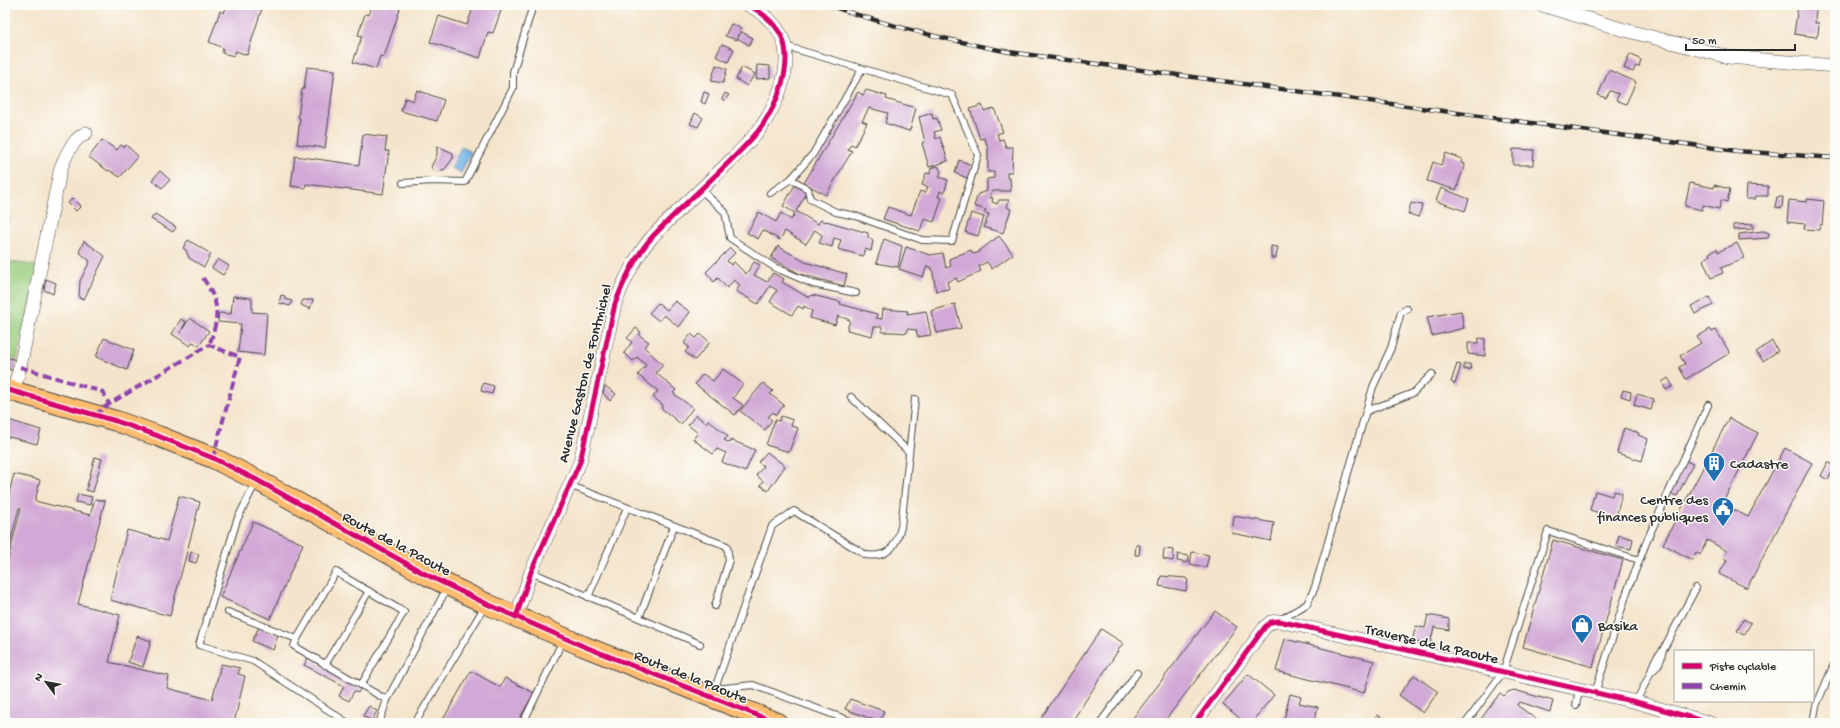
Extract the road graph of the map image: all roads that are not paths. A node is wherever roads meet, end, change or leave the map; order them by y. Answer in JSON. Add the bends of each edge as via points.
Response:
{"nodes":[{"id":1,"x":533,"y":5,"type":"edge"},
{"id":2,"x":750,"y":5,"type":"edge"},
{"id":3,"x":1542,"y":5,"type":"edge"},
{"id":4,"x":786,"y":46,"type":"junction"},
{"id":5,"x":1835,"y":66,"type":"edge"},
{"id":6,"x":862,"y":69,"type":"junction"},
{"id":7,"x":86,"y":133,"type":"dead end"},
{"id":8,"x":791,"y":179,"type":"junction"},
{"id":9,"x":403,"y":183,"type":"dead end"},
{"id":10,"x":701,"y":190,"type":"junction"},
{"id":11,"x":770,"y":193,"type":"dead end"},
{"id":12,"x":856,"y":293,"type":"dead end"},
{"id":13,"x":1407,"y":309,"type":"dead end"},
{"id":14,"x":1432,"y":374,"type":"dead end"},
{"id":15,"x":9,"y":391,"type":"edge"},
{"id":16,"x":851,"y":396,"type":"dead end"},
{"id":17,"x":915,"y":399,"type":"dead end"},
{"id":18,"x":1708,"y":405,"type":"dead end"},
{"id":19,"x":1367,"y":410,"type":"junction"},
{"id":20,"x":909,"y":452,"type":"junction"},
{"id":21,"x":257,"y":480,"type":"junction"},
{"id":22,"x":569,"y":485,"type":"junction"},
{"id":23,"x":627,"y":508,"type":"junction"},
{"id":24,"x":674,"y":526,"type":"junction"},
{"id":25,"x":1639,"y":560,"type":"junction"},
{"id":26,"x":531,"y":572,"type":"junction"},
{"id":27,"x":449,"y":585,"type":"junction"},
{"id":28,"x":1696,"y":588,"type":"dead end"},
{"id":29,"x":369,"y":591,"type":"junction"},
{"id":30,"x":588,"y":597,"type":"junction"},
{"id":31,"x":487,"y":604,"type":"junction"},
{"id":32,"x":715,"y":606,"type":"dead end"},
{"id":33,"x":228,"y":612,"type":"dead end"},
{"id":34,"x":516,"y":617,"type":"junction"},
{"id":35,"x":639,"y":618,"type":"junction"},
{"id":36,"x":1279,"y":621,"type":"junction"},
{"id":37,"x":563,"y":638,"type":"junction"},
{"id":38,"x":297,"y":639,"type":"junction"},
{"id":39,"x":700,"y":644,"type":"dead end"},
{"id":40,"x":1835,"y":662,"type":"edge"},
{"id":41,"x":325,"y":665,"type":"junction"},
{"id":42,"x":1502,"y":672,"type":"junction"},
{"id":43,"x":1137,"y":673,"type":"dead end"},
{"id":44,"x":361,"y":685,"type":"junction"},
{"id":45,"x":1579,"y":690,"type":"junction"},
{"id":46,"x":713,"y":693,"type":"junction"},
{"id":47,"x":1595,"y":693,"type":"junction"},
{"id":48,"x":387,"y":700,"type":"junction"},
{"id":49,"x":1636,"y":702,"type":"junction"},
{"id":50,"x":1576,"y":705,"type":"dead end"},
{"id":51,"x":348,"y":723,"type":"edge"},
{"id":52,"x":379,"y":723,"type":"edge"},
{"id":53,"x":415,"y":723,"type":"edge"},
{"id":54,"x":523,"y":723,"type":"edge"},
{"id":55,"x":777,"y":723,"type":"edge"},
{"id":56,"x":856,"y":723,"type":"edge"},
{"id":57,"x":1100,"y":723,"type":"edge"},
{"id":58,"x":1195,"y":723,"type":"edge"},
{"id":59,"x":1466,"y":723,"type":"edge"},
{"id":60,"x":1710,"y":723,"type":"edge"},
{"id":61,"x":1813,"y":723,"type":"edge"}],
"edges":[{"from":1,"to":9,"type":"lane","via":[[513,72],[513,88],[466,182]]},
{"from":2,"to":4,"type":"street","name":"Avenue Gaston de Fontmichel","via":[[768,18],[779,31]]},
{"from":3,"to":5,"type":"street","via":[[1728,57]]},
{"from":4,"to":6,"type":"lane"},
{"from":4,"to":10,"type":"street","name":"Avenue Gaston de Fontmichel","via":[[786,66],[780,90],[765,120],[747,144]]},
{"from":6,"to":8,"type":"lane","via":[[813,154]]},
{"from":6,"to":8,"type":"lane","via":[[952,95],[978,155],[952,241],[922,240],[856,216],[836,212],[810,199],[808,189]]},
{"from":7,"to":15,"type":"street","via":[[78,137],[61,167],[20,367]]},
{"from":8,"to":11,"type":"lane"},
{"from":10,"to":12,"type":"lane","via":[[725,212],[730,238],[774,267],[812,284]]},
{"from":10,"to":22,"type":"street","name":"Avenue Gaston de Fontmichel","via":[[653,237],[637,257],[624,280],[615,304],[580,462]]},
{"from":13,"to":19,"type":"lane","via":[[1401,312],[1391,348],[1373,387]]},
{"from":14,"to":19,"type":"lane","via":[[1413,393]]},
{"from":15,"to":21,"type":"main road","name":"Route de la Paoute","via":[[116,421],[158,436],[213,458]]},
{"from":16,"to":20,"type":"lane"},
{"from":17,"to":20,"type":"lane"},
{"from":18,"to":25,"type":"lane"},
{"from":19,"to":36,"type":"lane","via":[[1315,587],[1307,604]]},
{"from":20,"to":46,"type":"lane","via":[[901,527],[898,541],[888,552],[877,557],[866,555],[794,511],[772,526]]},
{"from":21,"to":27,"type":"main road","name":"Route de la Paoute","via":[[377,548]]},
{"from":21,"to":51,"type":"lane","via":[[237,520],[199,645],[253,662]]},
{"from":22,"to":23,"type":"lane"},
{"from":22,"to":26,"type":"street","name":"Avenue Gaston de Fontmichel"},
{"from":23,"to":24,"type":"lane"},
{"from":23,"to":30,"type":"lane"},
{"from":24,"to":32,"type":"lane","via":[[727,546],[729,560]]},
{"from":24,"to":35,"type":"lane"},
{"from":25,"to":42,"type":"lane","via":[[1548,531]]},
{"from":25,"to":47,"type":"lane"},
{"from":26,"to":30,"type":"lane"},
{"from":26,"to":34,"type":"street","name":"Avenue Gaston de Fontmichel"},
{"from":27,"to":31,"type":"main road","name":"Route de la Paoute"},
{"from":27,"to":48,"type":"lane"},
{"from":28,"to":49,"type":"lane","via":[[1662,652],[1656,656]]},
{"from":29,"to":38,"type":"lane","via":[[336,572]]},
{"from":29,"to":41,"type":"lane"},
{"from":29,"to":44,"type":"lane","via":[[404,612]]},
{"from":30,"to":35,"type":"lane"},
{"from":31,"to":34,"type":"main road","name":"Route de la Paoute"},
{"from":31,"to":53,"type":"lane"},
{"from":33,"to":38,"type":"lane"},
{"from":34,"to":37,"type":"main road","name":"Route de la Paoute"},
{"from":35,"to":39,"type":"lane"},
{"from":36,"to":42,"type":"street","name":"Traverse de la Paoute"},
{"from":36,"to":58,"type":"street","via":[[1265,626]]},
{"from":37,"to":46,"type":"main road","name":"Route de la Paoute"},
{"from":37,"to":54,"type":"lane"},
{"from":38,"to":41,"type":"lane","via":[[294,646]]},
{"from":40,"to":61,"type":"lane","via":[[1816,706]]},
{"from":41,"to":44,"type":"lane"},
{"from":42,"to":45,"type":"street","name":"Traverse de la Paoute"},
{"from":42,"to":59,"type":"lane"},
{"from":43,"to":57,"type":"lane"},
{"from":44,"to":48,"type":"lane"},
{"from":45,"to":47,"type":"street","name":"Traverse de la Paoute"},
{"from":45,"to":50,"type":"lane"},
{"from":46,"to":55,"type":"main road","name":"Route de la Paoute"},
{"from":46,"to":56,"type":"lane","via":[[753,685]]},
{"from":47,"to":49,"type":"street","name":"Traverse de la Paoute"},
{"from":48,"to":52,"type":"lane"},
{"from":49,"to":60,"type":"street","name":"Traverse de la Paoute"}]}
